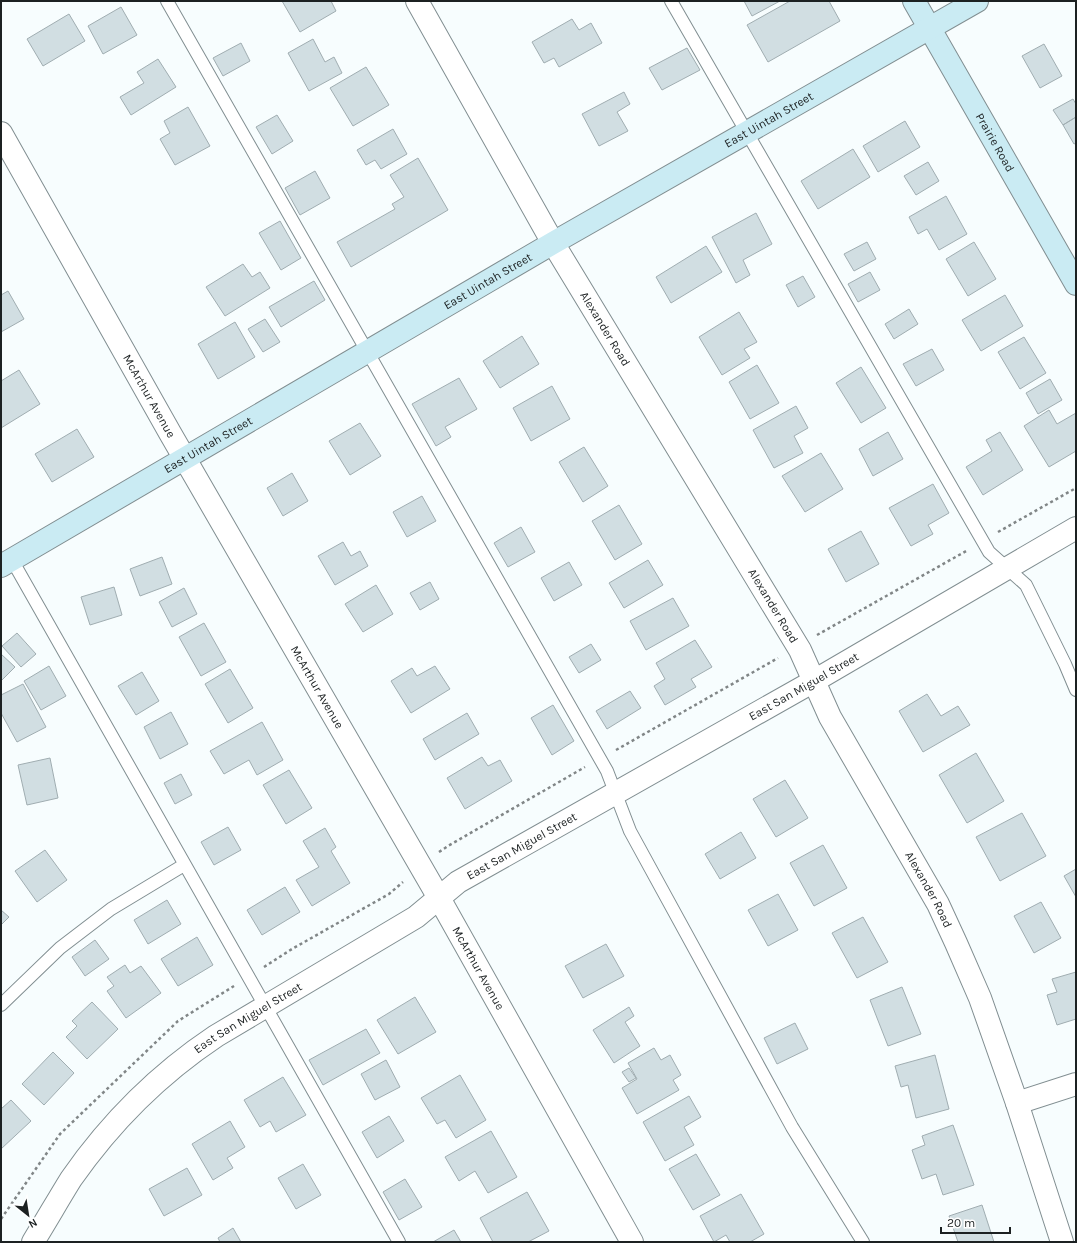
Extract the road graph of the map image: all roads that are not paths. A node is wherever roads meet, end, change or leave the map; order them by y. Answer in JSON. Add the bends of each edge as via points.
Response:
{"nodes":[{"id":1,"x":167,"y":1,"type":"edge"},
{"id":2,"x":417,"y":1,"type":"edge"},
{"id":3,"x":671,"y":1,"type":"edge"},
{"id":4,"x":914,"y":1,"type":"edge"},
{"id":5,"x":977,"y":1,"type":"edge"},
{"id":6,"x":929,"y":28,"type":"junction"},
{"id":7,"x":747,"y":132,"type":"junction"},
{"id":8,"x":1,"y":133,"type":"edge"},
{"id":9,"x":553,"y":243,"type":"junction"},
{"id":10,"x":1076,"y":284,"type":"edge"},
{"id":11,"x":368,"y":352,"type":"junction"},
{"id":12,"x":185,"y":458,"type":"junction"},
{"id":13,"x":1076,"y":528,"type":"edge"},
{"id":14,"x":4,"y":563,"type":"edge"},
{"id":15,"x":1007,"y":568,"type":"junction"},
{"id":16,"x":814,"y":681,"type":"junction"},
{"id":17,"x":1076,"y":690,"type":"edge"},
{"id":18,"x":615,"y":792,"type":"junction"},
{"id":19,"x":184,"y":865,"type":"junction"},
{"id":20,"x":439,"y":898,"type":"junction"},
{"id":21,"x":1,"y":1005,"type":"edge"},
{"id":22,"x":266,"y":1007,"type":"junction"},
{"id":23,"x":1076,"y":1084,"type":"edge"},
{"id":24,"x":1017,"y":1103,"type":"junction"},
{"id":25,"x":33,"y":1242,"type":"edge"},
{"id":26,"x":399,"y":1242,"type":"edge"},
{"id":27,"x":632,"y":1242,"type":"edge"},
{"id":28,"x":864,"y":1242,"type":"edge"},
{"id":29,"x":1062,"y":1242,"type":"edge"}],
"edges":[{"from":1,"to":11,"type":"lane"},
{"from":2,"to":9,"type":"street","name":"Alexander Road"},
{"from":3,"to":7,"type":"lane"},
{"from":4,"to":6,"type":"main road","name":"Prairie Road"},
{"from":5,"to":6,"type":"main road","name":"East Uintah Street"},
{"from":6,"to":7,"type":"main road","name":"East Uintah Street"},
{"from":6,"to":10,"type":"main road","name":"Prairie Road"},
{"from":7,"to":9,"type":"main road","name":"East Uintah Street"},
{"from":7,"to":15,"type":"lane","via":[[989,552]]},
{"from":8,"to":12,"type":"street","name":"McArthur Avenue"},
{"from":9,"to":11,"type":"main road","name":"East Uintah Street"},
{"from":9,"to":16,"type":"street","name":"Alexander Road","via":[[800,650]]},
{"from":11,"to":12,"type":"main road","name":"East Uintah Street"},
{"from":11,"to":18,"type":"lane","via":[[607,771]]},
{"from":12,"to":14,"type":"main road","name":"East Uintah Street"},
{"from":12,"to":20,"type":"street","name":"McArthur Avenue"},
{"from":13,"to":15,"type":"street","name":"East San Miguel Street"},
{"from":14,"to":19,"type":"lane"},
{"from":15,"to":16,"type":"street","name":"East San Miguel Street"},
{"from":15,"to":17,"type":"lane","via":[[1026,585]]},
{"from":16,"to":18,"type":"street","name":"East San Miguel Street"},
{"from":16,"to":24,"type":"street","name":"Alexander Road","via":[[830,717],[938,904],[980,998]]},
{"from":18,"to":20,"type":"street","name":"East San Miguel Street","via":[[458,882]]},
{"from":18,"to":28,"type":"lane","via":[[630,831],[792,1128]]},
{"from":19,"to":21,"type":"lane","via":[[111,909],[60,948]]},
{"from":19,"to":22,"type":"lane"},
{"from":20,"to":22,"type":"street","name":"East San Miguel Street","via":[[416,917]]},
{"from":20,"to":27,"type":"street","name":"McArthur Avenue"},
{"from":22,"to":25,"type":"street","name":"East San Miguel Street","via":[[193,1051],[132,1105],[71,1179]]},
{"from":22,"to":26,"type":"lane"},
{"from":23,"to":24,"type":"street"},
{"from":24,"to":29,"type":"street","name":"Alexander Road"}]}
